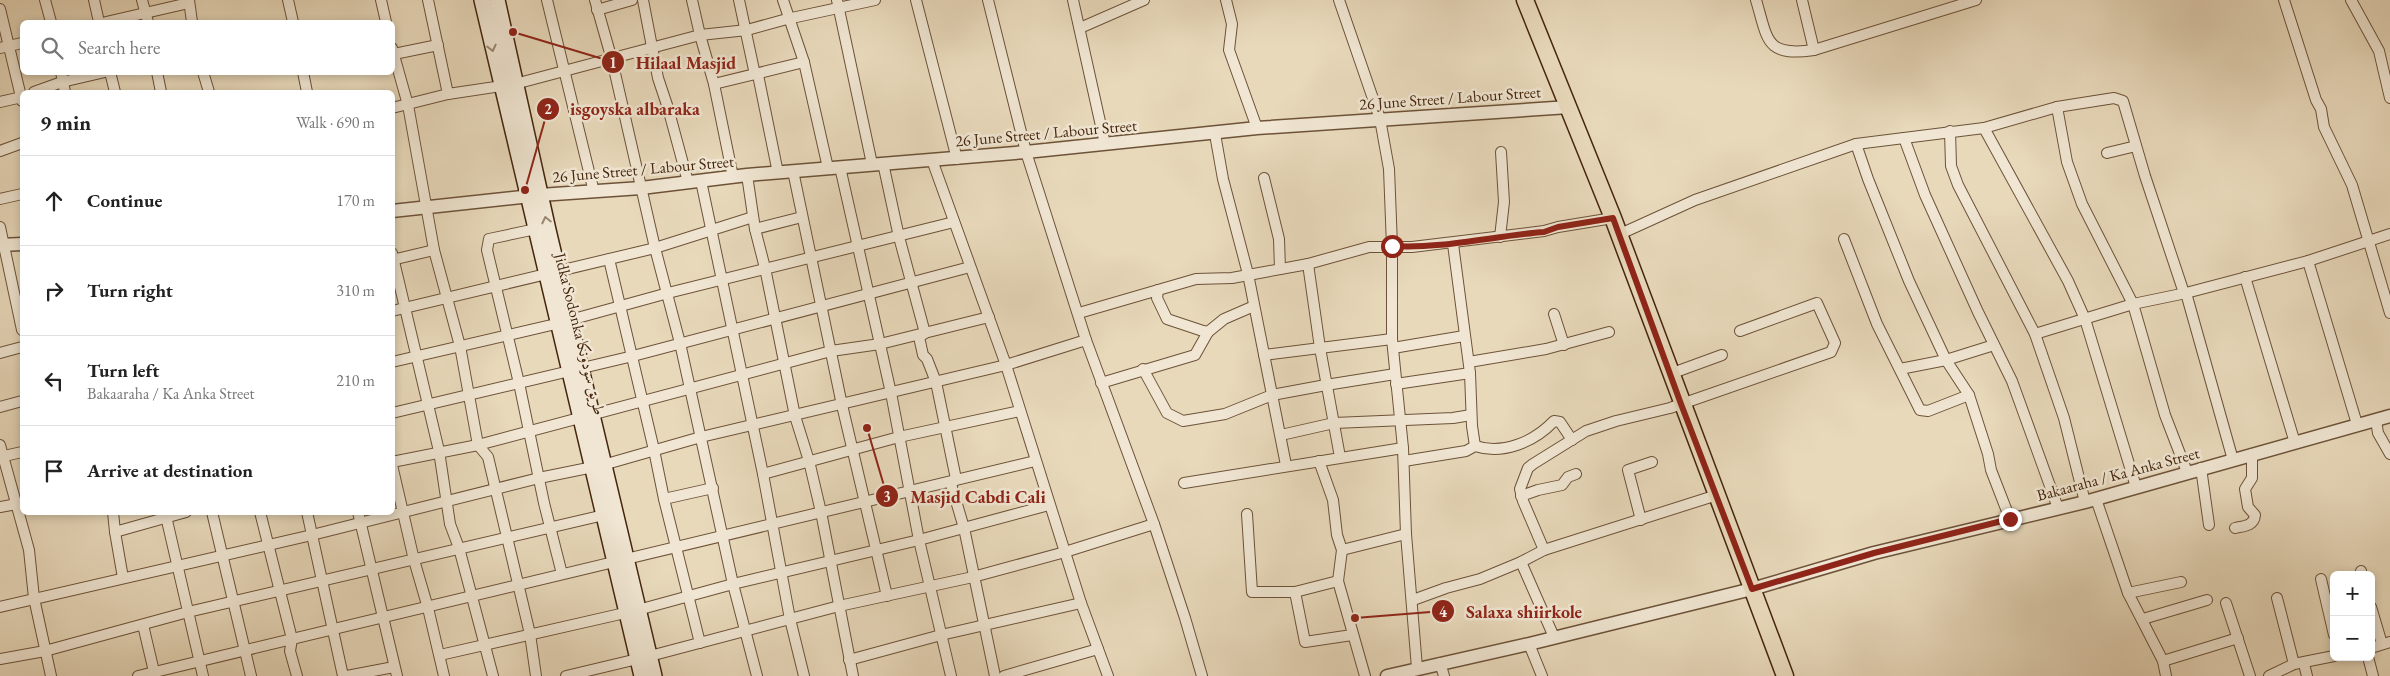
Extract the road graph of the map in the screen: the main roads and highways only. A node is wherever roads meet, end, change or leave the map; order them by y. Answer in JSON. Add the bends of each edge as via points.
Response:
{"nodes":[{"id":1,"x":482,"y":0,"type":"edge"},
{"id":2,"x":498,"y":0,"type":"edge"},
{"id":3,"x":1524,"y":0,"type":"edge"},
{"id":4,"x":508,"y":85,"type":"junction"},
{"id":5,"x":533,"y":196,"type":"junction"},
{"id":6,"x":553,"y":272,"type":"junction"},
{"id":7,"x":598,"y":466,"type":"junction"},
{"id":8,"x":620,"y":560,"type":"junction"},
{"id":9,"x":644,"y":658,"type":"junction"},
{"id":10,"x":642,"y":676,"type":"edge"},
{"id":11,"x":654,"y":676,"type":"edge"},
{"id":12,"x":1784,"y":676,"type":"edge"}],
"edges":[{"from":1,"to":4,"type":"main road","name":"Jidka Sodonka طريق سودونكا","one_way":true},
{"from":2,"to":4,"type":"main road","name":"Jidka Sodonka طريق سودونكا"},
{"from":3,"to":12,"type":"main road","via":[[1613,218]]},
{"from":4,"to":5,"type":"main road","name":"Jidka Sodonka طريق سودونكا"},
{"from":6,"to":5,"type":"main road","name":"Jidka Sodonka طريق سودونكا","one_way":true},
{"from":5,"to":6,"type":"main road","name":"Jidka Sodonka طريق سودونكا","via":[[536,229]]},
{"from":6,"to":7,"type":"main road","name":"Jidka Sodonka طريق سودونكا"},
{"from":7,"to":8,"type":"main road","name":"Jidka Sodonka طريق سودونكا"},
{"from":7,"to":8,"type":"main road","name":"Jidka Sodonka طريق سودونكا","via":[[604,515]]},
{"from":8,"to":9,"type":"main road","name":"Jidka Sodonka طريق سودونكا"},
{"from":9,"to":10,"type":"main road","name":"Jidka Sodonka طريق سودونكا"},
{"from":9,"to":11,"type":"main road","name":"Jidka Sodonka طريق سودونكا"}]}
